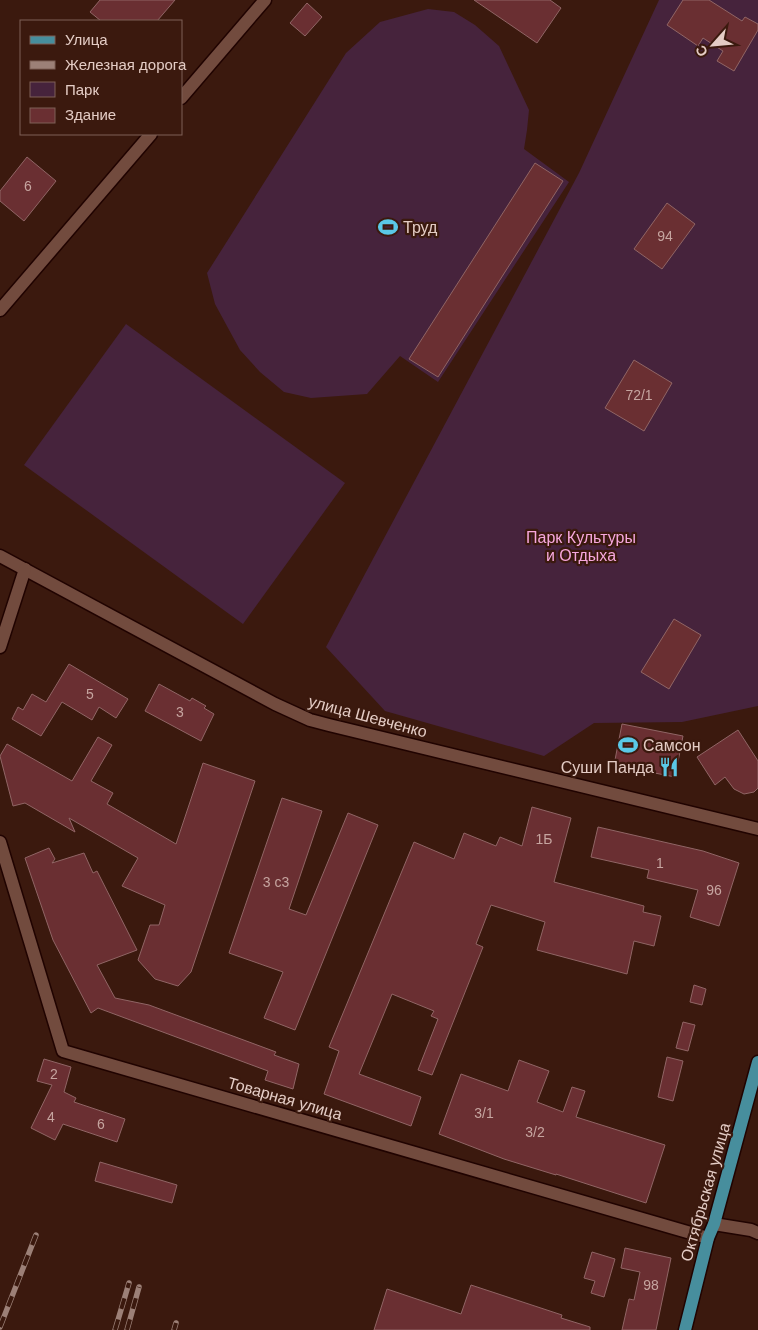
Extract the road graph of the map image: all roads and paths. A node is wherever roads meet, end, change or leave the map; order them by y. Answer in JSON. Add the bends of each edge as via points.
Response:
{"nodes":[{"id":1,"x":265,"y":0,"type":"edge"},
{"id":2,"x":182,"y":97,"type":"edge"},
{"id":3,"x":150,"y":135,"type":"edge"},
{"id":4,"x":0,"y":310,"type":"edge"},
{"id":5,"x":0,"y":556,"type":"edge"},
{"id":6,"x":24,"y":569,"type":"junction"},
{"id":7,"x":0,"y":647,"type":"edge"},
{"id":8,"x":758,"y":829,"type":"edge"},
{"id":9,"x":0,"y":842,"type":"edge"},
{"id":10,"x":758,"y":1062,"type":"edge"},
{"id":11,"x":714,"y":1224,"type":"junction"},
{"id":12,"x":758,"y":1233,"type":"edge"},
{"id":13,"x":708,"y":1238,"type":"junction"},
{"id":14,"x":685,"y":1330,"type":"edge"}],
"edges":[{"from":1,"to":2,"type":"street"},
{"from":3,"to":4,"type":"street"},
{"from":5,"to":6,"type":"street","name":"улица Шевченко"},
{"from":6,"to":7,"type":"street"},
{"from":6,"to":8,"type":"street","name":"улица Шевченко","via":[[274,704],[310,720]]},
{"from":9,"to":13,"type":"street","name":"Товарная улица","via":[[63,1051]]},
{"from":10,"to":11,"type":"main road","name":"Октябрьская улица"},
{"from":11,"to":12,"type":"street"},
{"from":11,"to":13,"type":"main road","name":"Октябрьская улица"},
{"from":13,"to":14,"type":"main road","name":"Октябрьская улица"}]}
